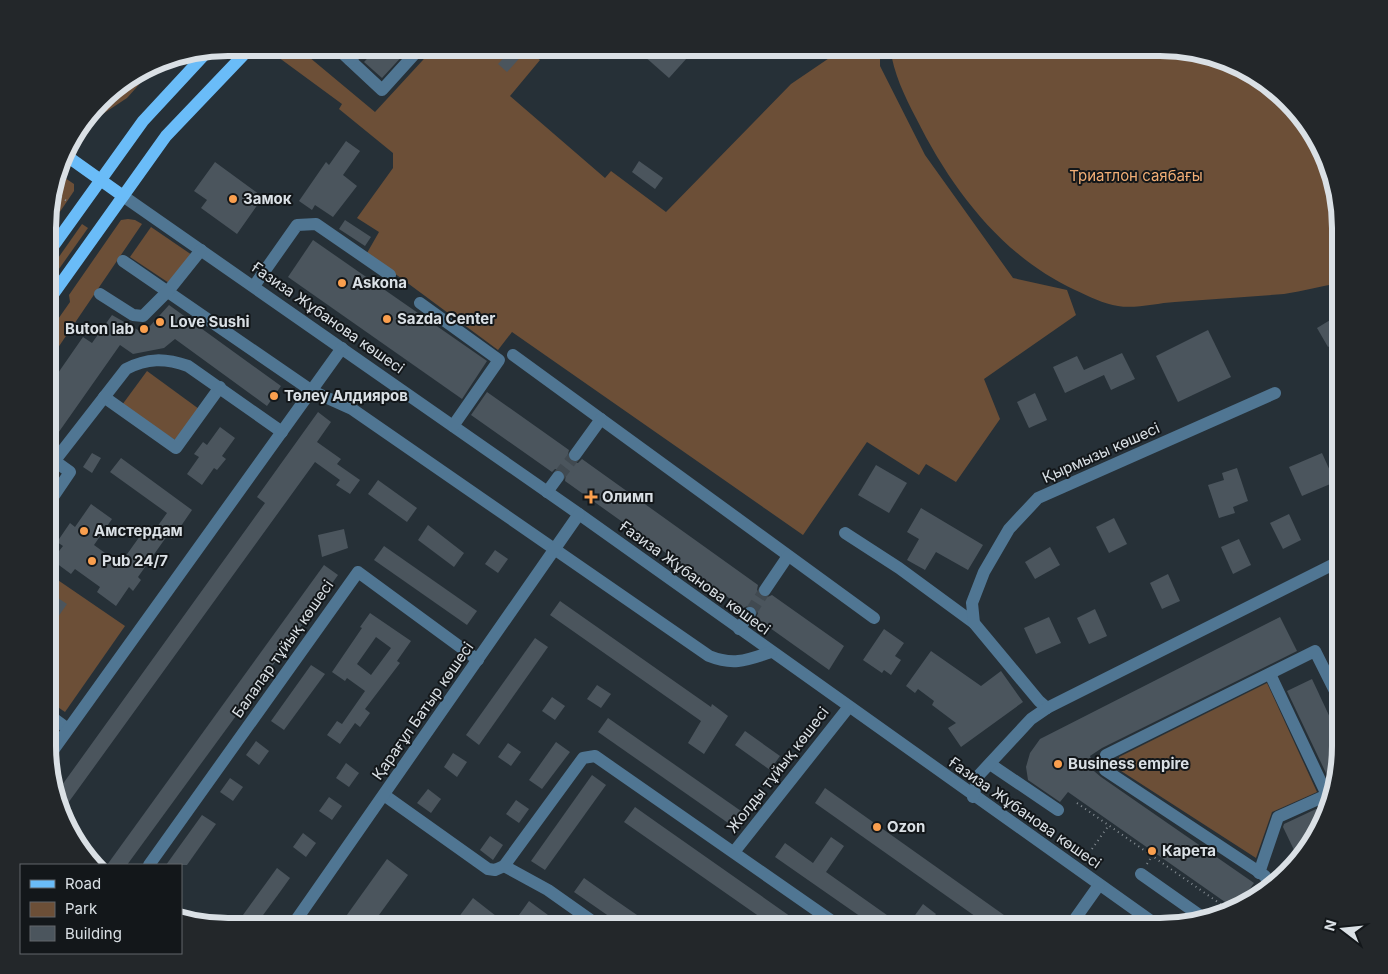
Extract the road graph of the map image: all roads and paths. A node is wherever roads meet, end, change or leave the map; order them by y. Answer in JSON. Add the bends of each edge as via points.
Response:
{"nodes":[{"id":1,"x":242,"y":56,"type":"edge"},
{"id":2,"x":345,"y":56,"type":"edge"},
{"id":3,"x":354,"y":56,"type":"edge"},
{"id":4,"x":413,"y":56,"type":"edge"},
{"id":5,"x":201,"y":59,"type":"edge"},
{"id":6,"x":350,"y":60,"type":"junction"},
{"id":7,"x":71,"y":159,"type":"edge"},
{"id":8,"x":100,"y":180,"type":"junction"},
{"id":9,"x":60,"y":196,"type":"edge"},
{"id":10,"x":123,"y":196,"type":"junction"},
{"id":11,"x":68,"y":202,"type":"dead end"},
{"id":12,"x":56,"y":242,"type":"edge"},
{"id":13,"x":201,"y":250,"type":"junction"},
{"id":14,"x":123,"y":260,"type":"dead end"},
{"id":15,"x":390,"y":275,"type":"dead end"},
{"id":16,"x":254,"y":286,"type":"junction"},
{"id":17,"x":56,"y":290,"type":"edge"},
{"id":18,"x":169,"y":290,"type":"junction"},
{"id":19,"x":100,"y":294,"type":"dead end"},
{"id":20,"x":420,"y":303,"type":"dead end"},
{"id":21,"x":342,"y":348,"type":"junction"},
{"id":22,"x":513,"y":355,"type":"dead end"},
{"id":23,"x":220,"y":387,"type":"junction"},
{"id":24,"x":312,"y":391,"type":"junction"},
{"id":25,"x":1275,"y":393,"type":"dead end"},
{"id":26,"x":104,"y":397,"type":"junction"},
{"id":27,"x":601,"y":419,"type":"junction"},
{"id":28,"x":453,"y":426,"type":"junction"},
{"id":29,"x":282,"y":432,"type":"junction"},
{"id":30,"x":56,"y":455,"type":"edge"},
{"id":31,"x":575,"y":455,"type":"tunnel mouth"},
{"id":32,"x":56,"y":465,"type":"edge"},
{"id":33,"x":558,"y":477,"type":"tunnel mouth"},
{"id":34,"x":56,"y":492,"type":"edge"},
{"id":35,"x":547,"y":492,"type":"junction"},
{"id":36,"x":579,"y":514,"type":"junction"},
{"id":37,"x":844,"y":532,"type":"dead end"},
{"id":38,"x":554,"y":551,"type":"junction"},
{"id":39,"x":788,"y":556,"type":"junction"},
{"id":40,"x":1331,"y":565,"type":"edge"},
{"id":41,"x":765,"y":590,"type":"tunnel mouth"},
{"id":42,"x":750,"y":613,"type":"tunnel mouth"},
{"id":43,"x":874,"y":618,"type":"dead end"},
{"id":44,"x":974,"y":623,"type":"junction"},
{"id":45,"x":739,"y":629,"type":"junction"},
{"id":46,"x":771,"y":652,"type":"junction"},
{"id":47,"x":478,"y":660,"type":"junction"},
{"id":48,"x":1270,"y":674,"type":"junction"},
{"id":49,"x":1331,"y":683,"type":"edge"},
{"id":50,"x":848,"y":708,"type":"junction"},
{"id":51,"x":1048,"y":708,"type":"junction"},
{"id":52,"x":57,"y":721,"type":"edge"},
{"id":53,"x":68,"y":729,"type":"junction"},
{"id":54,"x":57,"y":745,"type":"edge"},
{"id":55,"x":990,"y":764,"type":"junction"},
{"id":56,"x":1325,"y":792,"type":"edge"},
{"id":57,"x":384,"y":795,"type":"junction"},
{"id":58,"x":974,"y":797,"type":"junction"},
{"id":59,"x":1324,"y":797,"type":"edge"},
{"id":60,"x":1077,"y":803,"type":"dead end"},
{"id":61,"x":1058,"y":810,"type":"dead end"},
{"id":62,"x":1109,"y":825,"type":"junction"},
{"id":63,"x":1092,"y":849,"type":"dead end"},
{"id":64,"x":734,"y":852,"type":"junction"},
{"id":65,"x":150,"y":864,"type":"edge"},
{"id":66,"x":504,"y":866,"type":"junction"},
{"id":67,"x":1259,"y":873,"type":"junction"},
{"id":68,"x":1141,"y":874,"type":"dead end"},
{"id":69,"x":1267,"y":880,"type":"edge"},
{"id":70,"x":1099,"y":885,"type":"junction"},
{"id":71,"x":1223,"y":906,"type":"edge"},
{"id":72,"x":1197,"y":913,"type":"edge"},
{"id":73,"x":298,"y":917,"type":"edge"},
{"id":74,"x":587,"y":917,"type":"edge"},
{"id":75,"x":826,"y":918,"type":"edge"},
{"id":76,"x":1076,"y":918,"type":"edge"},
{"id":77,"x":1146,"y":918,"type":"edge"}],
"edges":[{"from":1,"to":10,"type":"main road","via":[[166,136]]},
{"from":2,"to":6,"type":"street"},
{"from":3,"to":6,"type":"street"},
{"from":4,"to":6,"type":"street","via":[[382,90]]},
{"from":5,"to":8,"type":"main road","via":[[143,121]]},
{"from":7,"to":8,"type":"main road","name":"Ғазиза Жұбанова көшесі"},
{"from":8,"to":10,"type":"main road","name":"Ғазиза Жұбанова көшесі"},
{"from":8,"to":12,"type":"main road"},
{"from":9,"to":11,"type":"path"},
{"from":10,"to":13,"type":"street","name":"Ғазиза Жұбанова көшесі"},
{"from":10,"to":17,"type":"main road"},
{"from":13,"to":16,"type":"street","name":"Ғазиза Жұбанова көшесі"},
{"from":13,"to":18,"type":"street"},
{"from":14,"to":18,"type":"street"},
{"from":15,"to":16,"type":"street","via":[[316,224],[297,225]]},
{"from":16,"to":21,"type":"street","name":"Ғазиза Жұбанова көшесі"},
{"from":18,"to":19,"type":"street","via":[[147,314],[138,317]]},
{"from":18,"to":24,"type":"street"},
{"from":20,"to":28,"type":"street","via":[[500,360]]},
{"from":21,"to":24,"type":"street"},
{"from":21,"to":28,"type":"street","name":"Ғазиза Жұбанова көшесі"},
{"from":22,"to":27,"type":"street"},
{"from":23,"to":26,"type":"street","via":[[188,366],[173,360],[157,359],[126,369]]},
{"from":23,"to":26,"type":"street","via":[[176,448]]},
{"from":23,"to":29,"type":"street"},
{"from":24,"to":29,"type":"street"},
{"from":24,"to":38,"type":"street","via":[[352,410]]},
{"from":25,"to":44,"type":"street","name":"Қырмызы көшесі","via":[[1038,498],[1009,529],[984,572],[972,603]]},
{"from":26,"to":30,"type":"street"},
{"from":27,"to":31,"type":"street"},
{"from":27,"to":39,"type":"street"},
{"from":28,"to":35,"type":"street","name":"Ғазиза Жұбанова көшесі"},
{"from":29,"to":53,"type":"street"},
{"from":32,"to":34,"type":"street","via":[[70,472]]},
{"from":33,"to":35,"type":"street"},
{"from":35,"to":36,"type":"street","name":"Ғазиза Жұбанова көшесі"},
{"from":36,"to":38,"type":"street","name":"Қарағұл Батыр көшесі"},
{"from":36,"to":45,"type":"street","name":"Ғазиза Жұбанова көшесі"},
{"from":37,"to":44,"type":"street"},
{"from":38,"to":46,"type":"street","via":[[709,656],[724,662],[740,662]]},
{"from":38,"to":47,"type":"street","name":"Қарағұл Батыр көшесі"},
{"from":39,"to":41,"type":"street"},
{"from":39,"to":43,"type":"street"},
{"from":40,"to":51,"type":"street"},
{"from":42,"to":45,"type":"street"},
{"from":44,"to":51,"type":"street"},
{"from":45,"to":46,"type":"street","name":"Ғазиза Жұбанова көшесі"},
{"from":46,"to":50,"type":"street","name":"Ғазиза Жұбанова көшесі"},
{"from":47,"to":57,"type":"street","name":"Қарағұл Батыр көшесі"},
{"from":47,"to":65,"type":"street","name":"Балалар тұйық көшесі","via":[[358,572]]},
{"from":48,"to":49,"type":"street","via":[[1315,651]]},
{"from":48,"to":56,"type":"street"},
{"from":48,"to":67,"type":"street","via":[[1106,755],[1105,770]]},
{"from":50,"to":58,"type":"street","name":"Ғазиза Жұбанова көшесі"},
{"from":50,"to":64,"type":"street","name":"Жолды тұйық көшесі"},
{"from":51,"to":55,"type":"street","via":[[1031,719]]},
{"from":52,"to":53,"type":"street"},
{"from":53,"to":54,"type":"street"},
{"from":55,"to":58,"type":"street","via":[[979,775]]},
{"from":55,"to":61,"type":"street"},
{"from":57,"to":66,"type":"street","via":[[488,869]]},
{"from":57,"to":73,"type":"street","name":"Қарағұл Батыр көшесі"},
{"from":58,"to":70,"type":"street","name":"Ғазиза Жұбанова көшесі"},
{"from":59,"to":67,"type":"street","via":[[1278,817]]},
{"from":60,"to":62,"type":"path"},
{"from":62,"to":63,"type":"path"},
{"from":62,"to":71,"type":"path"},
{"from":64,"to":66,"type":"street","name":"Жолды тұйық көшесі","via":[[595,756],[589,756],[583,758]]},
{"from":64,"to":75,"type":"street","name":"Жолды тұйық көшесі"},
{"from":66,"to":74,"type":"street","via":[[548,890]]},
{"from":67,"to":69,"type":"street"},
{"from":68,"to":72,"type":"street"},
{"from":70,"to":76,"type":"street"},
{"from":70,"to":77,"type":"street","name":"Ғазиза Жұбанова көшесі"}]}
